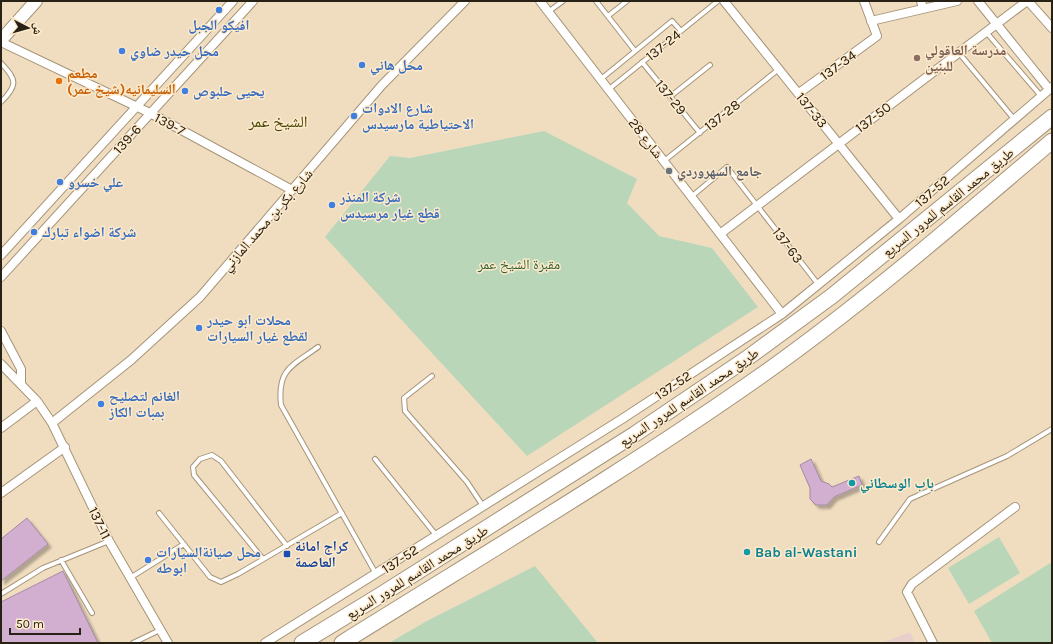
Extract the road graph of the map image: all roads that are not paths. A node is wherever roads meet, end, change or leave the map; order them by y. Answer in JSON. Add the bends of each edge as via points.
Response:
{"nodes":[{"id":1,"x":36,"y":1,"type":"edge"},
{"id":2,"x":233,"y":1,"type":"edge"},
{"id":3,"x":253,"y":1,"type":"edge"},
{"id":4,"x":465,"y":1,"type":"edge"},
{"id":5,"x":540,"y":1,"type":"edge"},
{"id":6,"x":563,"y":1,"type":"edge"},
{"id":7,"x":596,"y":1,"type":"edge"},
{"id":8,"x":627,"y":1,"type":"edge"},
{"id":9,"x":718,"y":1,"type":"edge"},
{"id":10,"x":724,"y":1,"type":"edge"},
{"id":11,"x":864,"y":1,"type":"edge"},
{"id":12,"x":957,"y":1,"type":"edge"},
{"id":13,"x":978,"y":1,"type":"edge"},
{"id":14,"x":1027,"y":1,"type":"edge"},
{"id":15,"x":922,"y":5,"type":"edge"},
{"id":16,"x":548,"y":12,"type":"junction"},
{"id":17,"x":608,"y":16,"type":"junction"},
{"id":18,"x":871,"y":21,"type":"junction"},
{"id":19,"x":996,"y":24,"type":"junction"},
{"id":20,"x":1052,"y":28,"type":"edge"},
{"id":21,"x":681,"y":31,"type":"junction"},
{"id":22,"x":986,"y":32,"type":"junction"},
{"id":23,"x":1,"y":41,"type":"edge"},
{"id":24,"x":636,"y":51,"type":"junction"},
{"id":25,"x":958,"y":53,"type":"junction"},
{"id":26,"x":642,"y":62,"type":"junction"},
{"id":27,"x":1,"y":63,"type":"edge"},
{"id":28,"x":710,"y":65,"type":"dead end"},
{"id":29,"x":780,"y":70,"type":"junction"},
{"id":30,"x":601,"y":80,"type":"junction"},
{"id":31,"x":1051,"y":88,"type":"edge"},
{"id":32,"x":608,"y":90,"type":"junction"},
{"id":33,"x":799,"y":94,"type":"junction"},
{"id":34,"x":671,"y":96,"type":"junction"},
{"id":35,"x":1040,"y":96,"type":"junction"},
{"id":36,"x":1,"y":102,"type":"edge"},
{"id":37,"x":136,"y":107,"type":"junction"},
{"id":38,"x":150,"y":113,"type":"junction"},
{"id":39,"x":1052,"y":117,"type":"edge"},
{"id":40,"x":1014,"y":119,"type":"junction"},
{"id":41,"x":700,"y":133,"type":"junction"},
{"id":42,"x":1052,"y":141,"type":"edge"},
{"id":43,"x":839,"y":144,"type":"junction"},
{"id":44,"x":664,"y":161,"type":"junction"},
{"id":45,"x":292,"y":190,"type":"junction"},
{"id":46,"x":691,"y":197,"type":"junction"},
{"id":47,"x":758,"y":205,"type":"junction"},
{"id":48,"x":899,"y":219,"type":"junction"},
{"id":49,"x":720,"y":234,"type":"junction"},
{"id":50,"x":1,"y":255,"type":"edge"},
{"id":51,"x":1,"y":277,"type":"edge"},
{"id":52,"x":818,"y":284,"type":"junction"},
{"id":53,"x":782,"y":314,"type":"junction"},
{"id":54,"x":1,"y":331,"type":"edge"},
{"id":55,"x":318,"y":347,"type":"dead end"},
{"id":56,"x":1,"y":364,"type":"edge"},
{"id":57,"x":432,"y":376,"type":"dead end"},
{"id":58,"x":21,"y":383,"type":"junction"},
{"id":59,"x":36,"y":401,"type":"junction"},
{"id":60,"x":52,"y":423,"type":"junction"},
{"id":61,"x":1,"y":428,"type":"edge"},
{"id":62,"x":1052,"y":429,"type":"edge"},
{"id":63,"x":65,"y":447,"type":"junction"},
{"id":64,"x":375,"y":459,"type":"dead end"},
{"id":65,"x":1,"y":493,"type":"edge"},
{"id":66,"x":484,"y":506,"type":"junction"},
{"id":67,"x":1015,"y":507,"type":"dead end"},
{"id":68,"x":159,"y":513,"type":"dead end"},
{"id":69,"x":342,"y":513,"type":"junction"},
{"id":70,"x":436,"y":536,"type":"junction"},
{"id":71,"x":109,"y":541,"type":"junction"},
{"id":72,"x":879,"y":542,"type":"dead end"},
{"id":73,"x":184,"y":544,"type":"junction"},
{"id":74,"x":286,"y":546,"type":"junction"},
{"id":75,"x":263,"y":559,"type":"junction"},
{"id":76,"x":61,"y":560,"type":"junction"},
{"id":77,"x":377,"y":574,"type":"junction"},
{"id":78,"x":130,"y":578,"type":"junction"},
{"id":79,"x":1,"y":594,"type":"edge"},
{"id":80,"x":92,"y":613,"type":"dead end"},
{"id":81,"x":160,"y":630,"type":"junction"},
{"id":82,"x":133,"y":643,"type":"edge"},
{"id":83,"x":168,"y":643,"type":"edge"},
{"id":84,"x":264,"y":643,"type":"edge"},
{"id":85,"x":302,"y":643,"type":"edge"},
{"id":86,"x":342,"y":643,"type":"edge"},
{"id":87,"x":933,"y":643,"type":"edge"}],
"edges":[{"from":1,"to":23,"type":"street"},
{"from":2,"to":37,"type":"street","name":"139-6"},
{"from":3,"to":38,"type":"street","name":"139-6"},
{"from":4,"to":45,"type":"street","name":"شارع بكر بن محمد المازني","via":[[382,85]]},
{"from":5,"to":16,"type":"street","name":"شارع 28"},
{"from":6,"to":16,"type":"lane"},
{"from":7,"to":17,"type":"lane"},
{"from":8,"to":17,"type":"lane"},
{"from":9,"to":21,"type":"lane","name":"137-24"},
{"from":10,"to":29,"type":"street","name":"137-33"},
{"from":11,"to":18,"type":"street"},
{"from":12,"to":15,"type":"street"},
{"from":13,"to":19,"type":"street"},
{"from":14,"to":19,"type":"street","name":"137-50"},
{"from":14,"to":20,"type":"street"},
{"from":15,"to":18,"type":"street"},
{"from":16,"to":30,"type":"street","name":"شارع 28"},
{"from":17,"to":24,"type":"lane"},
{"from":18,"to":33,"type":"street","name":"137-34","via":[[877,36]]},
{"from":19,"to":22,"type":"street","name":"137-50"},
{"from":19,"to":31,"type":"street"},
{"from":21,"to":24,"type":"lane","via":[[672,21]]},
{"from":21,"to":26,"type":"lane","name":"137-24"},
{"from":22,"to":25,"type":"street","name":"137-50"},
{"from":22,"to":35,"type":"lane"},
{"from":23,"to":37,"type":"street","name":"139-7"},
{"from":24,"to":30,"type":"lane"},
{"from":25,"to":40,"type":"lane"},
{"from":25,"to":43,"type":"street","name":"137-50"},
{"from":26,"to":32,"type":"lane","name":"137-24"},
{"from":26,"to":34,"type":"lane","name":"137-29"},
{"from":27,"to":36,"type":"lane","via":[[12,74],[14,85],[11,93]]},
{"from":28,"to":34,"type":"lane"},
{"from":29,"to":33,"type":"street","name":"137-33"},
{"from":29,"to":41,"type":"lane","name":"137-28"},
{"from":30,"to":32,"type":"street","name":"شارع 28"},
{"from":31,"to":35,"type":"street","name":"137-52"},
{"from":32,"to":44,"type":"street","name":"شارع 28"},
{"from":33,"to":43,"type":"street","name":"137-33"},
{"from":34,"to":41,"type":"lane","name":"137-29"},
{"from":35,"to":40,"type":"street","name":"137-52"},
{"from":37,"to":38,"type":"street","name":"139-7"},
{"from":37,"to":50,"type":"street","name":"139-6"},
{"from":38,"to":45,"type":"street","name":"139-7"},
{"from":38,"to":51,"type":"street","name":"139-6"},
{"from":39,"to":85,"type":"highway","name":"طريق محمد القاسم للمرور السريع","via":[[832,296],[746,359],[635,434]]},
{"from":40,"to":48,"type":"street","name":"137-52"},
{"from":41,"to":44,"type":"lane","name":"137-28"},
{"from":42,"to":86,"type":"highway","name":"طريق محمد القاسم للمرور السريع","via":[[846,312],[760,377],[645,453]]},
{"from":43,"to":47,"type":"street","name":"137-50"},
{"from":43,"to":48,"type":"street","name":"137-33"},
{"from":44,"to":46,"type":"street","name":"شارع 28"},
{"from":45,"to":60,"type":"street","name":"شارع بكر بن محمد المازني","via":[[200,297],[131,360]]},
{"from":46,"to":47,"type":"lane","name":"137-63","via":[[727,167]]},
{"from":46,"to":49,"type":"street","name":"شارع 28"},
{"from":47,"to":49,"type":"street","name":"137-50"},
{"from":47,"to":52,"type":"lane","name":"137-63"},
{"from":48,"to":52,"type":"street","name":"137-52"},
{"from":49,"to":53,"type":"street","name":"شارع 28"},
{"from":52,"to":53,"type":"street","name":"137-52"},
{"from":53,"to":66,"type":"street","name":"137-52"},
{"from":54,"to":58,"type":"street","via":[[20,369]]},
{"from":55,"to":69,"type":"lane","via":[[285,372],[280,388],[281,405]]},
{"from":56,"to":58,"type":"street","name":"137-11"},
{"from":57,"to":66,"type":"lane","via":[[404,398],[405,411],[467,482]]},
{"from":58,"to":59,"type":"street","name":"137-11"},
{"from":59,"to":60,"type":"street","name":"137-11"},
{"from":59,"to":61,"type":"street"},
{"from":60,"to":63,"type":"street","name":"137-11"},
{"from":62,"to":72,"type":"lane","via":[[1007,456],[910,499]]},
{"from":63,"to":65,"type":"street"},
{"from":63,"to":71,"type":"street","name":"137-11"},
{"from":64,"to":70,"type":"lane"},
{"from":66,"to":70,"type":"street","name":"137-52"},
{"from":67,"to":87,"type":"street","via":[[912,584],[908,592]]},
{"from":68,"to":73,"type":"lane"},
{"from":69,"to":74,"type":"lane"},
{"from":69,"to":77,"type":"lane"},
{"from":70,"to":77,"type":"street","name":"137-52"},
{"from":71,"to":76,"type":"lane"},
{"from":71,"to":78,"type":"street","name":"137-11"},
{"from":73,"to":75,"type":"lane","via":[[210,577],[222,582]]},
{"from":73,"to":78,"type":"lane"},
{"from":74,"to":75,"type":"lane"},
{"from":74,"to":75,"type":"lane","via":[[221,461],[212,454],[200,459],[194,467],[194,475]]},
{"from":76,"to":79,"type":"lane","via":[[28,575]]},
{"from":76,"to":80,"type":"lane"},
{"from":77,"to":84,"type":"street","name":"137-52"},
{"from":78,"to":81,"type":"street","name":"137-11"},
{"from":81,"to":82,"type":"lane"},
{"from":81,"to":83,"type":"street","name":"137-11"}]}
